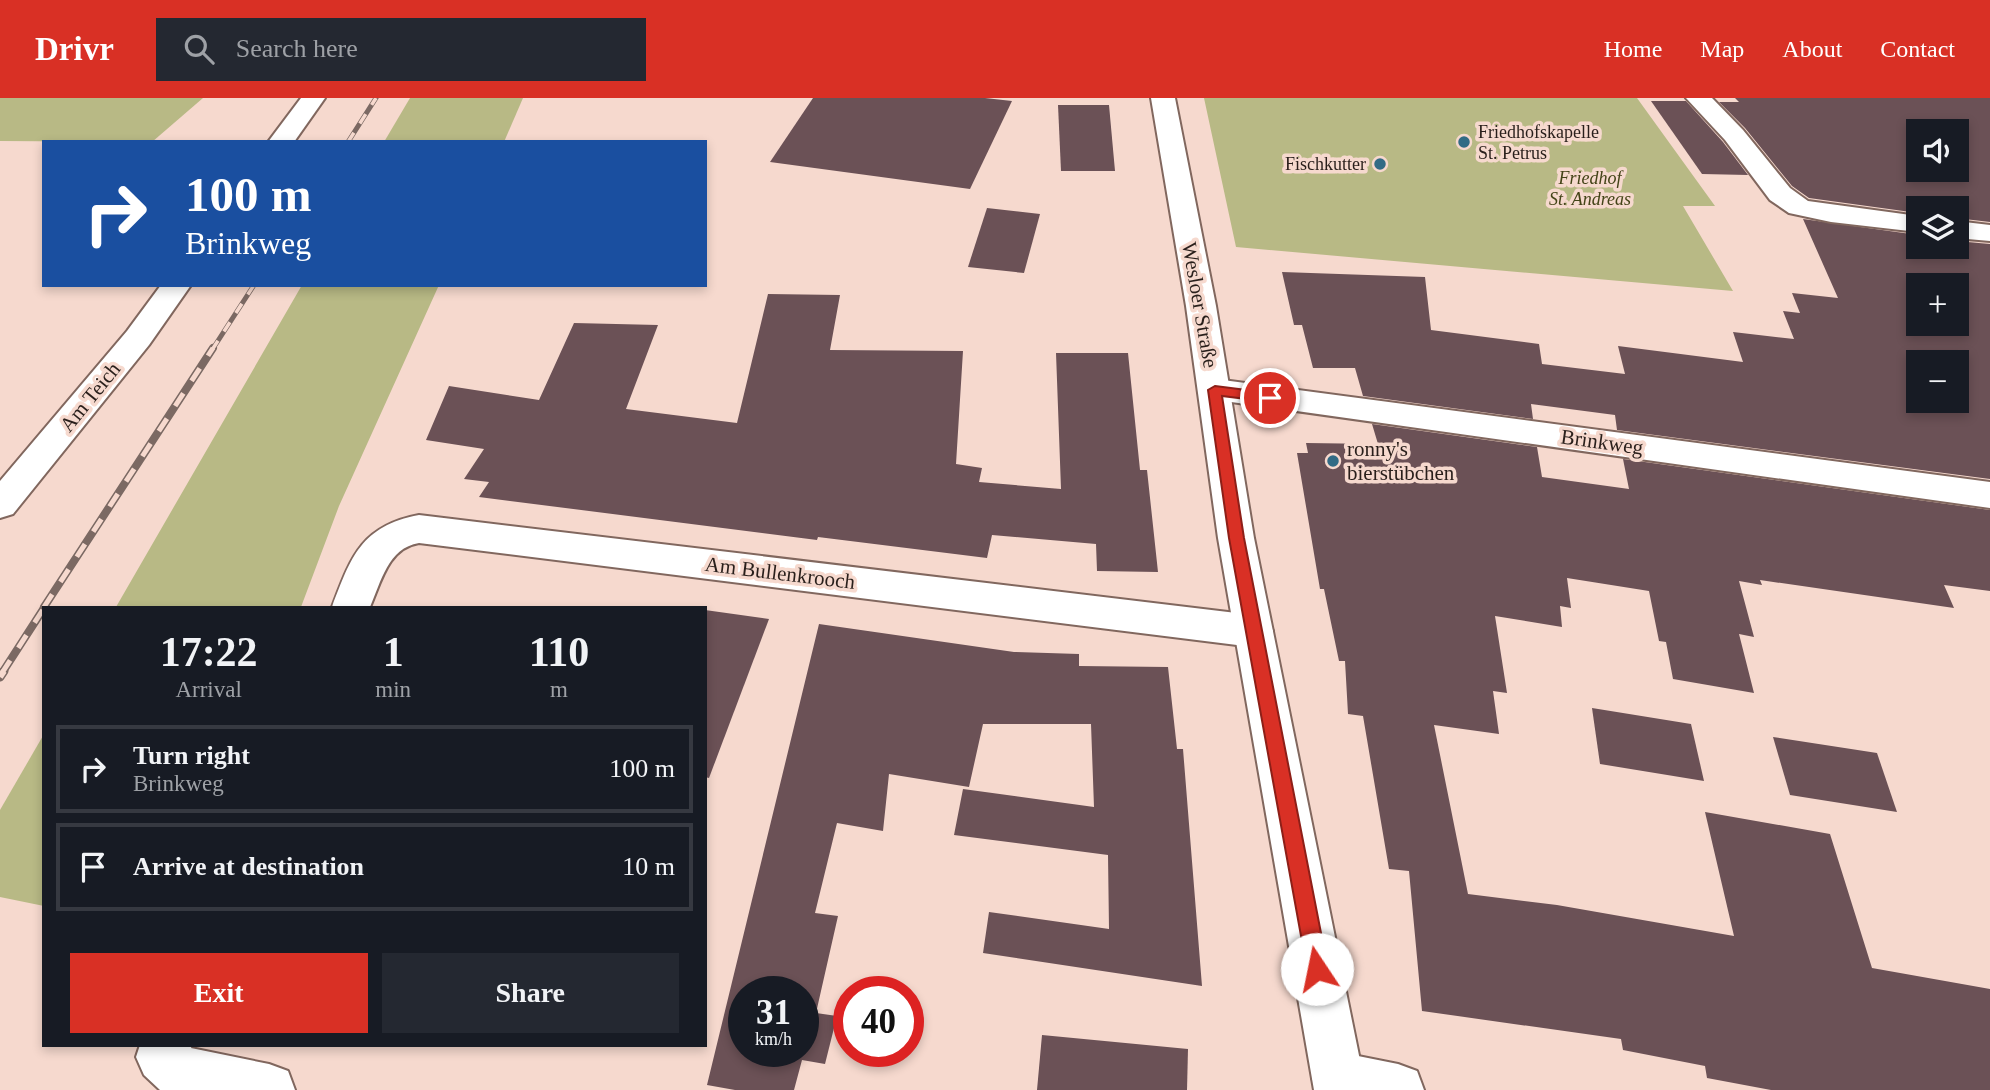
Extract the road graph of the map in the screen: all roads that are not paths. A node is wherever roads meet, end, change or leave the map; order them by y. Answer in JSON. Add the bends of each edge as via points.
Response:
{"nodes":[{"id":1,"x":313,"y":98,"type":"edge"},
{"id":2,"x":1163,"y":98,"type":"edge"},
{"id":3,"x":1698,"y":98,"type":"edge"},
{"id":4,"x":282,"y":140,"type":"edge"},
{"id":5,"x":1906,"y":223,"type":"edge"},
{"id":6,"x":1969,"y":231,"type":"edge"},
{"id":7,"x":1990,"y":233,"type":"edge"},
{"id":8,"x":175,"y":287,"type":"edge"},
{"id":9,"x":1215,"y":390,"type":"junction"},
{"id":10,"x":1990,"y":495,"type":"edge"},
{"id":11,"x":0,"y":506,"type":"edge"},
{"id":12,"x":351,"y":606,"type":"edge"},
{"id":13,"x":1253,"y":631,"type":"junction"},
{"id":14,"x":164,"y":1051,"type":"edge"},
{"id":15,"x":1339,"y":1084,"type":"edge"},
{"id":16,"x":269,"y":1090,"type":"edge"},
{"id":17,"x":1398,"y":1090,"type":"edge"}],
"edges":[{"from":1,"to":4,"type":"street"},
{"from":2,"to":9,"type":"street","name":"Wesloer Straße"},
{"from":3,"to":5,"type":"street","via":[[1780,194],[1799,207]]},
{"from":6,"to":7,"type":"street"},
{"from":8,"to":11,"type":"street","name":"Am Teich"},
{"from":9,"to":10,"type":"street","name":"Brinkweg"},
{"from":9,"to":13,"type":"street","name":"Wesloer Straße"},
{"from":12,"to":13,"type":"street","name":"Am Bullenkrooch","via":[[373,556],[388,537],[419,528]]},
{"from":13,"to":15,"type":"street","name":"Wesloer Straße"},
{"from":14,"to":16,"type":"street","via":[[179,1072]]},
{"from":15,"to":17,"type":"street"}]}
